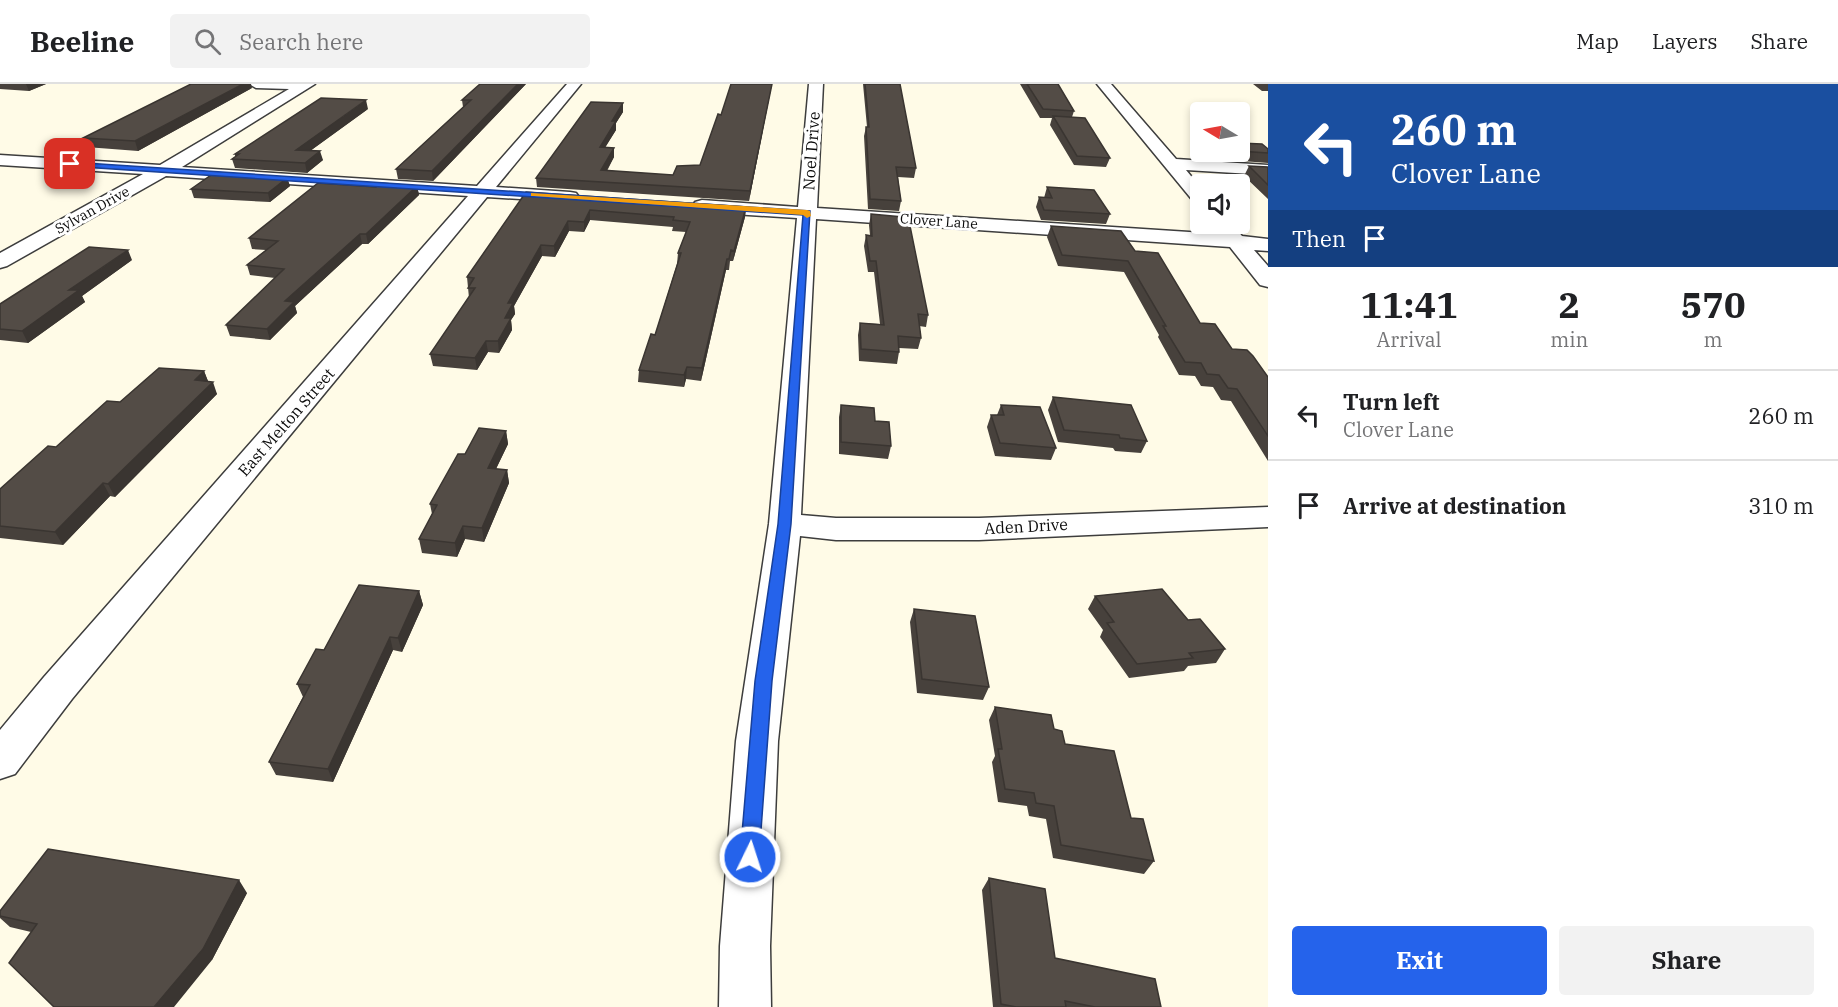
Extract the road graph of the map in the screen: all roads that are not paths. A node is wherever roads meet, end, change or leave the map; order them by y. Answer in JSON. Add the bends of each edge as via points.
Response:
{"nodes":[{"id":1,"x":256,"y":84,"type":"edge"},
{"id":2,"x":574,"y":84,"type":"edge"},
{"id":3,"x":816,"y":84,"type":"edge"},
{"id":4,"x":1104,"y":84,"type":"edge"},
{"id":5,"x":306,"y":85,"type":"edge"},
{"id":6,"x":0,"y":160,"type":"edge"},
{"id":7,"x":1171,"y":164,"type":"junction"},
{"id":8,"x":164,"y":170,"type":"junction"},
{"id":9,"x":1268,"y":170,"type":"edge"},
{"id":10,"x":1190,"y":186,"type":"edge"},
{"id":11,"x":484,"y":191,"type":"junction"},
{"id":12,"x":588,"y":198,"type":"edge"},
{"id":13,"x":680,"y":204,"type":"edge"},
{"id":14,"x":807,"y":213,"type":"junction"},
{"id":15,"x":1229,"y":234,"type":"edge"},
{"id":16,"x":1237,"y":243,"type":"junction"},
{"id":17,"x":1268,"y":245,"type":"edge"},
{"id":18,"x":0,"y":262,"type":"edge"},
{"id":19,"x":1268,"y":280,"type":"edge"},
{"id":20,"x":1268,"y":518,"type":"edge"},
{"id":21,"x":785,"y":524,"type":"junction"},
{"id":22,"x":0,"y":761,"type":"edge"},
{"id":23,"x":745,"y":1007,"type":"edge"}],
"edges":[{"from":1,"to":5,"type":"street"},
{"from":2,"to":11,"type":"street","name":"East Melton Street"},
{"from":3,"to":14,"type":"street","name":"Noel Drive"},
{"from":4,"to":7,"type":"street"},
{"from":5,"to":8,"type":"street","name":"Sylvan Drive"},
{"from":6,"to":8,"type":"street"},
{"from":7,"to":9,"type":"street"},
{"from":7,"to":10,"type":"street"},
{"from":8,"to":11,"type":"street"},
{"from":8,"to":18,"type":"street","name":"Sylvan Drive"},
{"from":11,"to":12,"type":"street"},
{"from":11,"to":22,"type":"street","name":"East Melton Street","via":[[58,688]]},
{"from":13,"to":14,"type":"street","name":"Clover Lane"},
{"from":14,"to":16,"type":"street","name":"Clover Lane"},
{"from":14,"to":21,"type":"street","name":"Noel Drive"},
{"from":15,"to":16,"type":"street"},
{"from":16,"to":17,"type":"street","name":"Clover Lane"},
{"from":16,"to":19,"type":"street"},
{"from":20,"to":21,"type":"street","name":"Aden Drive","via":[[979,529],[836,529]]},
{"from":21,"to":23,"type":"street","name":"Noel Drive","via":[[757,741]]}]}
